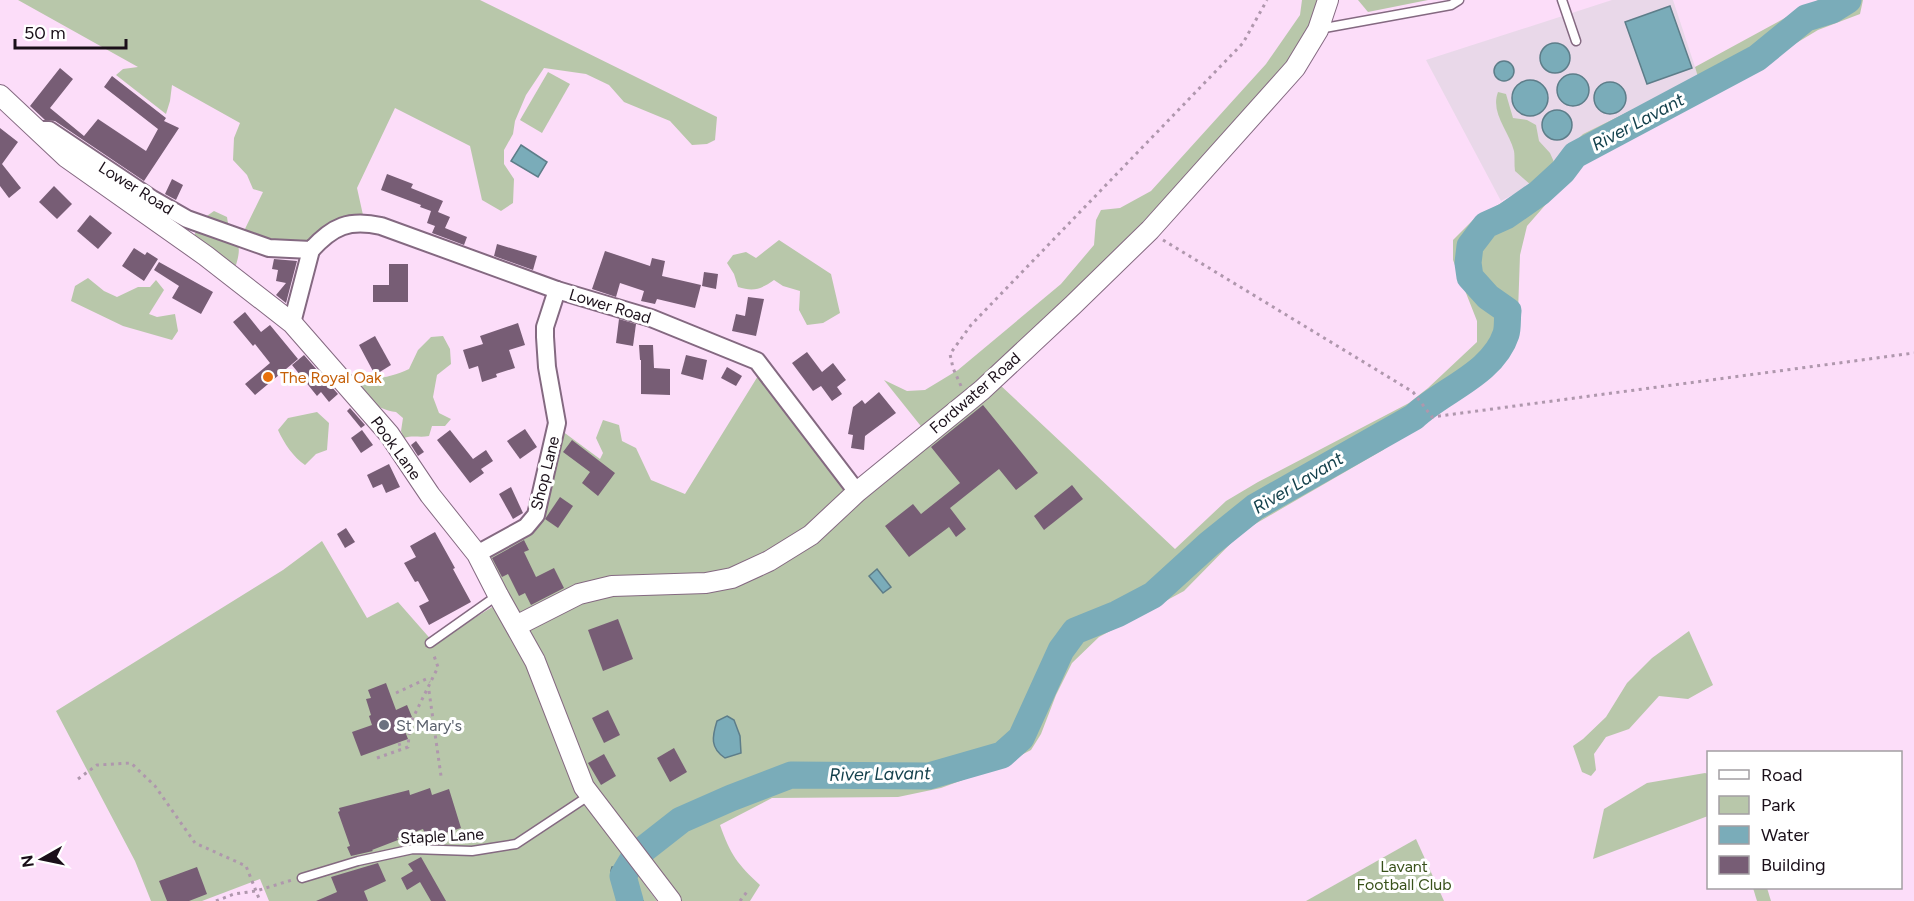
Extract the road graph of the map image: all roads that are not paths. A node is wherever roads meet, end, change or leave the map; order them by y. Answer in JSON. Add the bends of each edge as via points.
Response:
{"nodes":[{"id":1,"x":1328,"y":0,"type":"edge"},
{"id":2,"x":1459,"y":0,"type":"edge"},
{"id":3,"x":1562,"y":0,"type":"edge"},
{"id":4,"x":1318,"y":30,"type":"junction"},
{"id":5,"x":1576,"y":41,"type":"dead end"},
{"id":6,"x":0,"y":94,"type":"edge"},
{"id":7,"x":37,"y":130,"type":"junction"},
{"id":8,"x":311,"y":249,"type":"junction"},
{"id":9,"x":557,"y":290,"type":"junction"},
{"id":10,"x":292,"y":323,"type":"junction"},
{"id":11,"x":857,"y":492,"type":"junction"},
{"id":12,"x":477,"y":554,"type":"junction"},
{"id":13,"x":498,"y":595,"type":"junction"},
{"id":14,"x":516,"y":626,"type":"junction"},
{"id":15,"x":430,"y":643,"type":"road end"},
{"id":16,"x":590,"y":795,"type":"junction"},
{"id":17,"x":302,"y":878,"type":"road end"},
{"id":18,"x":671,"y":901,"type":"edge"}],
"edges":[{"from":1,"to":4,"type":"street","name":"Fordwater Road"},
{"from":2,"to":4,"type":"lane"},
{"from":3,"to":5,"type":"lane"},
{"from":4,"to":11,"type":"street","name":"Fordwater Road","via":[[1295,68],[1150,230],[982,390]]},
{"from":6,"to":7,"type":"street","name":"Pook Lane"},
{"from":7,"to":8,"type":"street","name":"Lower Road","via":[[49,130],[187,219],[269,248]]},
{"from":7,"to":10,"type":"street","name":"Pook Lane","via":[[66,157]]},
{"from":8,"to":9,"type":"street","name":"Lower Road","via":[[341,225],[364,222]]},
{"from":8,"to":10,"type":"street"},
{"from":9,"to":11,"type":"street","name":"Lower Road","via":[[651,318],[757,361]]},
{"from":9,"to":12,"type":"street","name":"Shop Lane","via":[[545,337],[557,423],[536,515],[526,527]]},
{"from":10,"to":12,"type":"street","name":"Pook Lane","via":[[389,434],[430,495]]},
{"from":11,"to":14,"type":"street","name":"Fordwater Road","via":[[811,535],[770,561],[732,578],[706,583],[612,586],[579,594]]},
{"from":12,"to":13,"type":"street","name":"Pook Lane"},
{"from":13,"to":14,"type":"street","name":"Pook Lane"},
{"from":13,"to":15,"type":"lane"},
{"from":14,"to":16,"type":"street","name":"Pook Lane","via":[[536,661]]},
{"from":16,"to":17,"type":"lane","name":"Staple Lane","via":[[516,844],[472,851],[413,849]]},
{"from":16,"to":18,"type":"street","name":"Pook Lane"}]}
